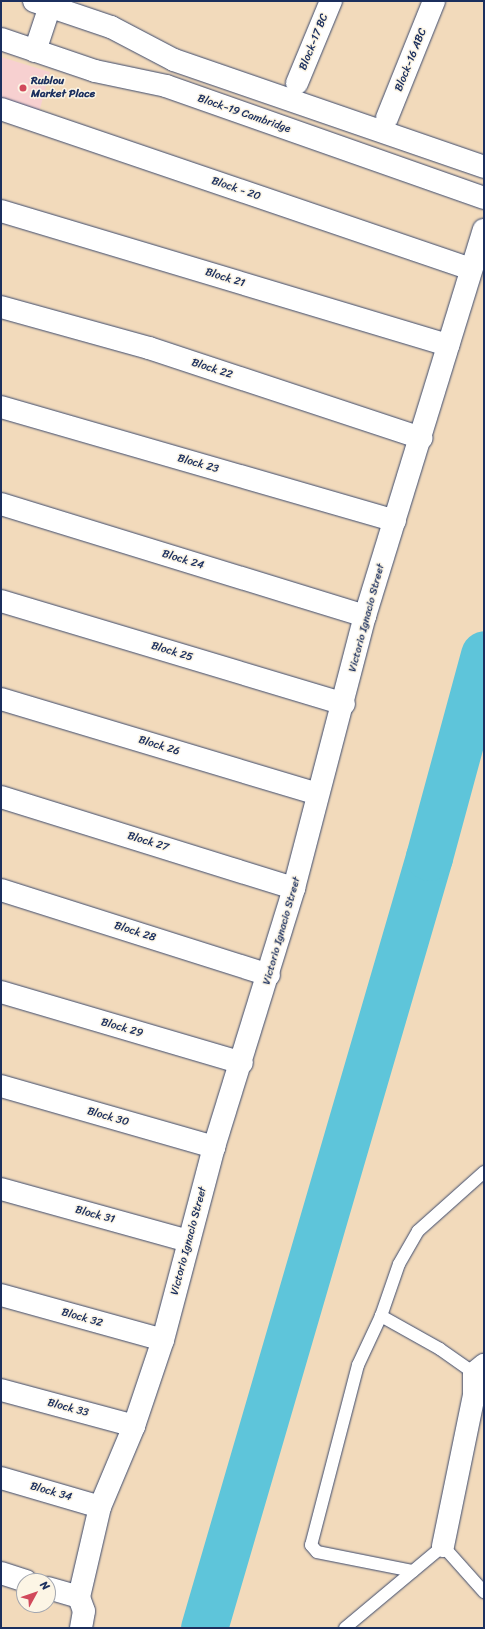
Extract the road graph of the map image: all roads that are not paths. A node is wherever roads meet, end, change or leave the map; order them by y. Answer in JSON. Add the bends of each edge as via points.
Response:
{"nodes":[{"id":1,"x":331,"y":1,"type":"edge"},
{"id":2,"x":434,"y":1,"type":"edge"},
{"id":3,"x":42,"y":4,"type":"edge"},
{"id":4,"x":1,"y":39,"type":"edge"},
{"id":5,"x":35,"y":50,"type":"junction"},
{"id":6,"x":297,"y":83,"type":"dead end"},
{"id":7,"x":1,"y":109,"type":"edge"},
{"id":8,"x":387,"y":118,"type":"dead end"},
{"id":9,"x":484,"y":167,"type":"edge"},
{"id":10,"x":484,"y":198,"type":"edge"},
{"id":11,"x":1,"y":211,"type":"edge"},
{"id":12,"x":484,"y":230,"type":"edge"},
{"id":13,"x":470,"y":269,"type":"junction"},
{"id":14,"x":1,"y":307,"type":"edge"},
{"id":15,"x":448,"y":345,"type":"junction"},
{"id":16,"x":1,"y":407,"type":"edge"},
{"id":17,"x":421,"y":438,"type":"junction"},
{"id":18,"x":1,"y":504,"type":"edge"},
{"id":19,"x":395,"y":521,"type":"junction"},
{"id":20,"x":1,"y":601,"type":"edge"},
{"id":21,"x":365,"y":616,"type":"junction"},
{"id":22,"x":1,"y":699,"type":"edge"},
{"id":23,"x":344,"y":704,"type":"junction"},
{"id":24,"x":317,"y":794,"type":"junction"},
{"id":25,"x":1,"y":797,"type":"edge"},
{"id":26,"x":294,"y":888,"type":"junction"},
{"id":27,"x":1,"y":890,"type":"edge"},
{"id":28,"x":270,"y":975,"type":"junction"},
{"id":29,"x":1,"y":992,"type":"edge"},
{"id":30,"x":242,"y":1063,"type":"junction"},
{"id":31,"x":1,"y":1086,"type":"edge"},
{"id":32,"x":214,"y":1147,"type":"junction"},
{"id":33,"x":484,"y":1172,"type":"edge"},
{"id":34,"x":1,"y":1189,"type":"edge"},
{"id":35,"x":189,"y":1241,"type":"junction"},
{"id":36,"x":1,"y":1295,"type":"edge"},
{"id":37,"x":381,"y":1316,"type":"junction"},
{"id":38,"x":163,"y":1340,"type":"junction"},
{"id":39,"x":479,"y":1369,"type":"edge"},
{"id":40,"x":1,"y":1390,"type":"edge"},
{"id":41,"x":479,"y":1399,"type":"edge"},
{"id":42,"x":134,"y":1426,"type":"junction"},
{"id":43,"x":1,"y":1478,"type":"edge"},
{"id":44,"x":100,"y":1507,"type":"junction"},
{"id":45,"x":443,"y":1546,"type":"junction"},
{"id":46,"x":413,"y":1571,"type":"junction"},
{"id":47,"x":1,"y":1573,"type":"edge"},
{"id":48,"x":16,"y":1578,"type":"edge"},
{"id":49,"x":56,"y":1590,"type":"edge"},
{"id":50,"x":484,"y":1592,"type":"edge"},
{"id":51,"x":78,"y":1597,"type":"junction"},
{"id":52,"x":81,"y":1628,"type":"edge"},
{"id":53,"x":345,"y":1628,"type":"edge"}],
"edges":[{"from":1,"to":6,"type":"street","name":"Block-17 BC"},
{"from":2,"to":8,"type":"street","name":"Block-16 ABC"},
{"from":3,"to":5,"type":"street"},
{"from":3,"to":9,"type":"street","via":[[111,27],[174,60]]},
{"from":4,"to":5,"type":"street","name":"Block-19 Cambridge"},
{"from":5,"to":10,"type":"street","name":"Block-19 Cambridge","via":[[95,71],[166,86]]},
{"from":7,"to":13,"type":"street","name":"Block - 20"},
{"from":11,"to":15,"type":"street","name":"Block 21"},
{"from":12,"to":13,"type":"street","name":"Victorio Ignacio Street"},
{"from":13,"to":15,"type":"street","name":"Victorio Ignacio Street"},
{"from":14,"to":17,"type":"street","name":"Block 22","via":[[148,348]]},
{"from":15,"to":17,"type":"street","name":"Victorio Ignacio Street"},
{"from":16,"to":19,"type":"street","name":"Block 23"},
{"from":17,"to":19,"type":"street","name":"Victorio Ignacio Street"},
{"from":18,"to":21,"type":"street","name":"Block 24"},
{"from":19,"to":21,"type":"street","name":"Victorio Ignacio Street"},
{"from":20,"to":23,"type":"street","name":"Block 25"},
{"from":21,"to":23,"type":"street","name":"Victorio Ignacio Street"},
{"from":22,"to":24,"type":"street","name":"Block 26"},
{"from":23,"to":24,"type":"street","name":"Victorio Ignacio Street"},
{"from":24,"to":26,"type":"street","name":"Victorio Ignacio Street"},
{"from":25,"to":26,"type":"street","name":"Block 27"},
{"from":26,"to":28,"type":"street","name":"Victorio Ignacio Street"},
{"from":27,"to":28,"type":"street","name":"Block 28"},
{"from":28,"to":30,"type":"street","name":"Victorio Ignacio Street"},
{"from":29,"to":30,"type":"street","name":"Block 29"},
{"from":30,"to":32,"type":"street","name":"Victorio Ignacio Street"},
{"from":31,"to":32,"type":"street","name":"Block 30"},
{"from":32,"to":35,"type":"street","name":"Victorio Ignacio Street"},
{"from":33,"to":37,"type":"lane","via":[[418,1231],[399,1264]]},
{"from":34,"to":35,"type":"street","name":"Block 31"},
{"from":35,"to":38,"type":"street","name":"Victorio Ignacio Street"},
{"from":36,"to":38,"type":"street","name":"Block 32"},
{"from":37,"to":39,"type":"lane"},
{"from":37,"to":46,"type":"lane","via":[[358,1365],[311,1545],[317,1552]]},
{"from":38,"to":42,"type":"street","name":"Victorio Ignacio Street"},
{"from":39,"to":41,"type":"street"},
{"from":40,"to":42,"type":"street","name":"Block 33"},
{"from":41,"to":45,"type":"street"},
{"from":42,"to":44,"type":"street","name":"Victorio Ignacio Street"},
{"from":43,"to":44,"type":"street","name":"Block 34"},
{"from":44,"to":51,"type":"street","name":"Victorio Ignacio Street"},
{"from":45,"to":46,"type":"lane"},
{"from":45,"to":50,"type":"lane"},
{"from":46,"to":53,"type":"lane"},
{"from":47,"to":48,"type":"street"},
{"from":49,"to":51,"type":"street"},
{"from":51,"to":52,"type":"street","name":"Victorio Ignacio Street","via":[[84,1611]]}]}
